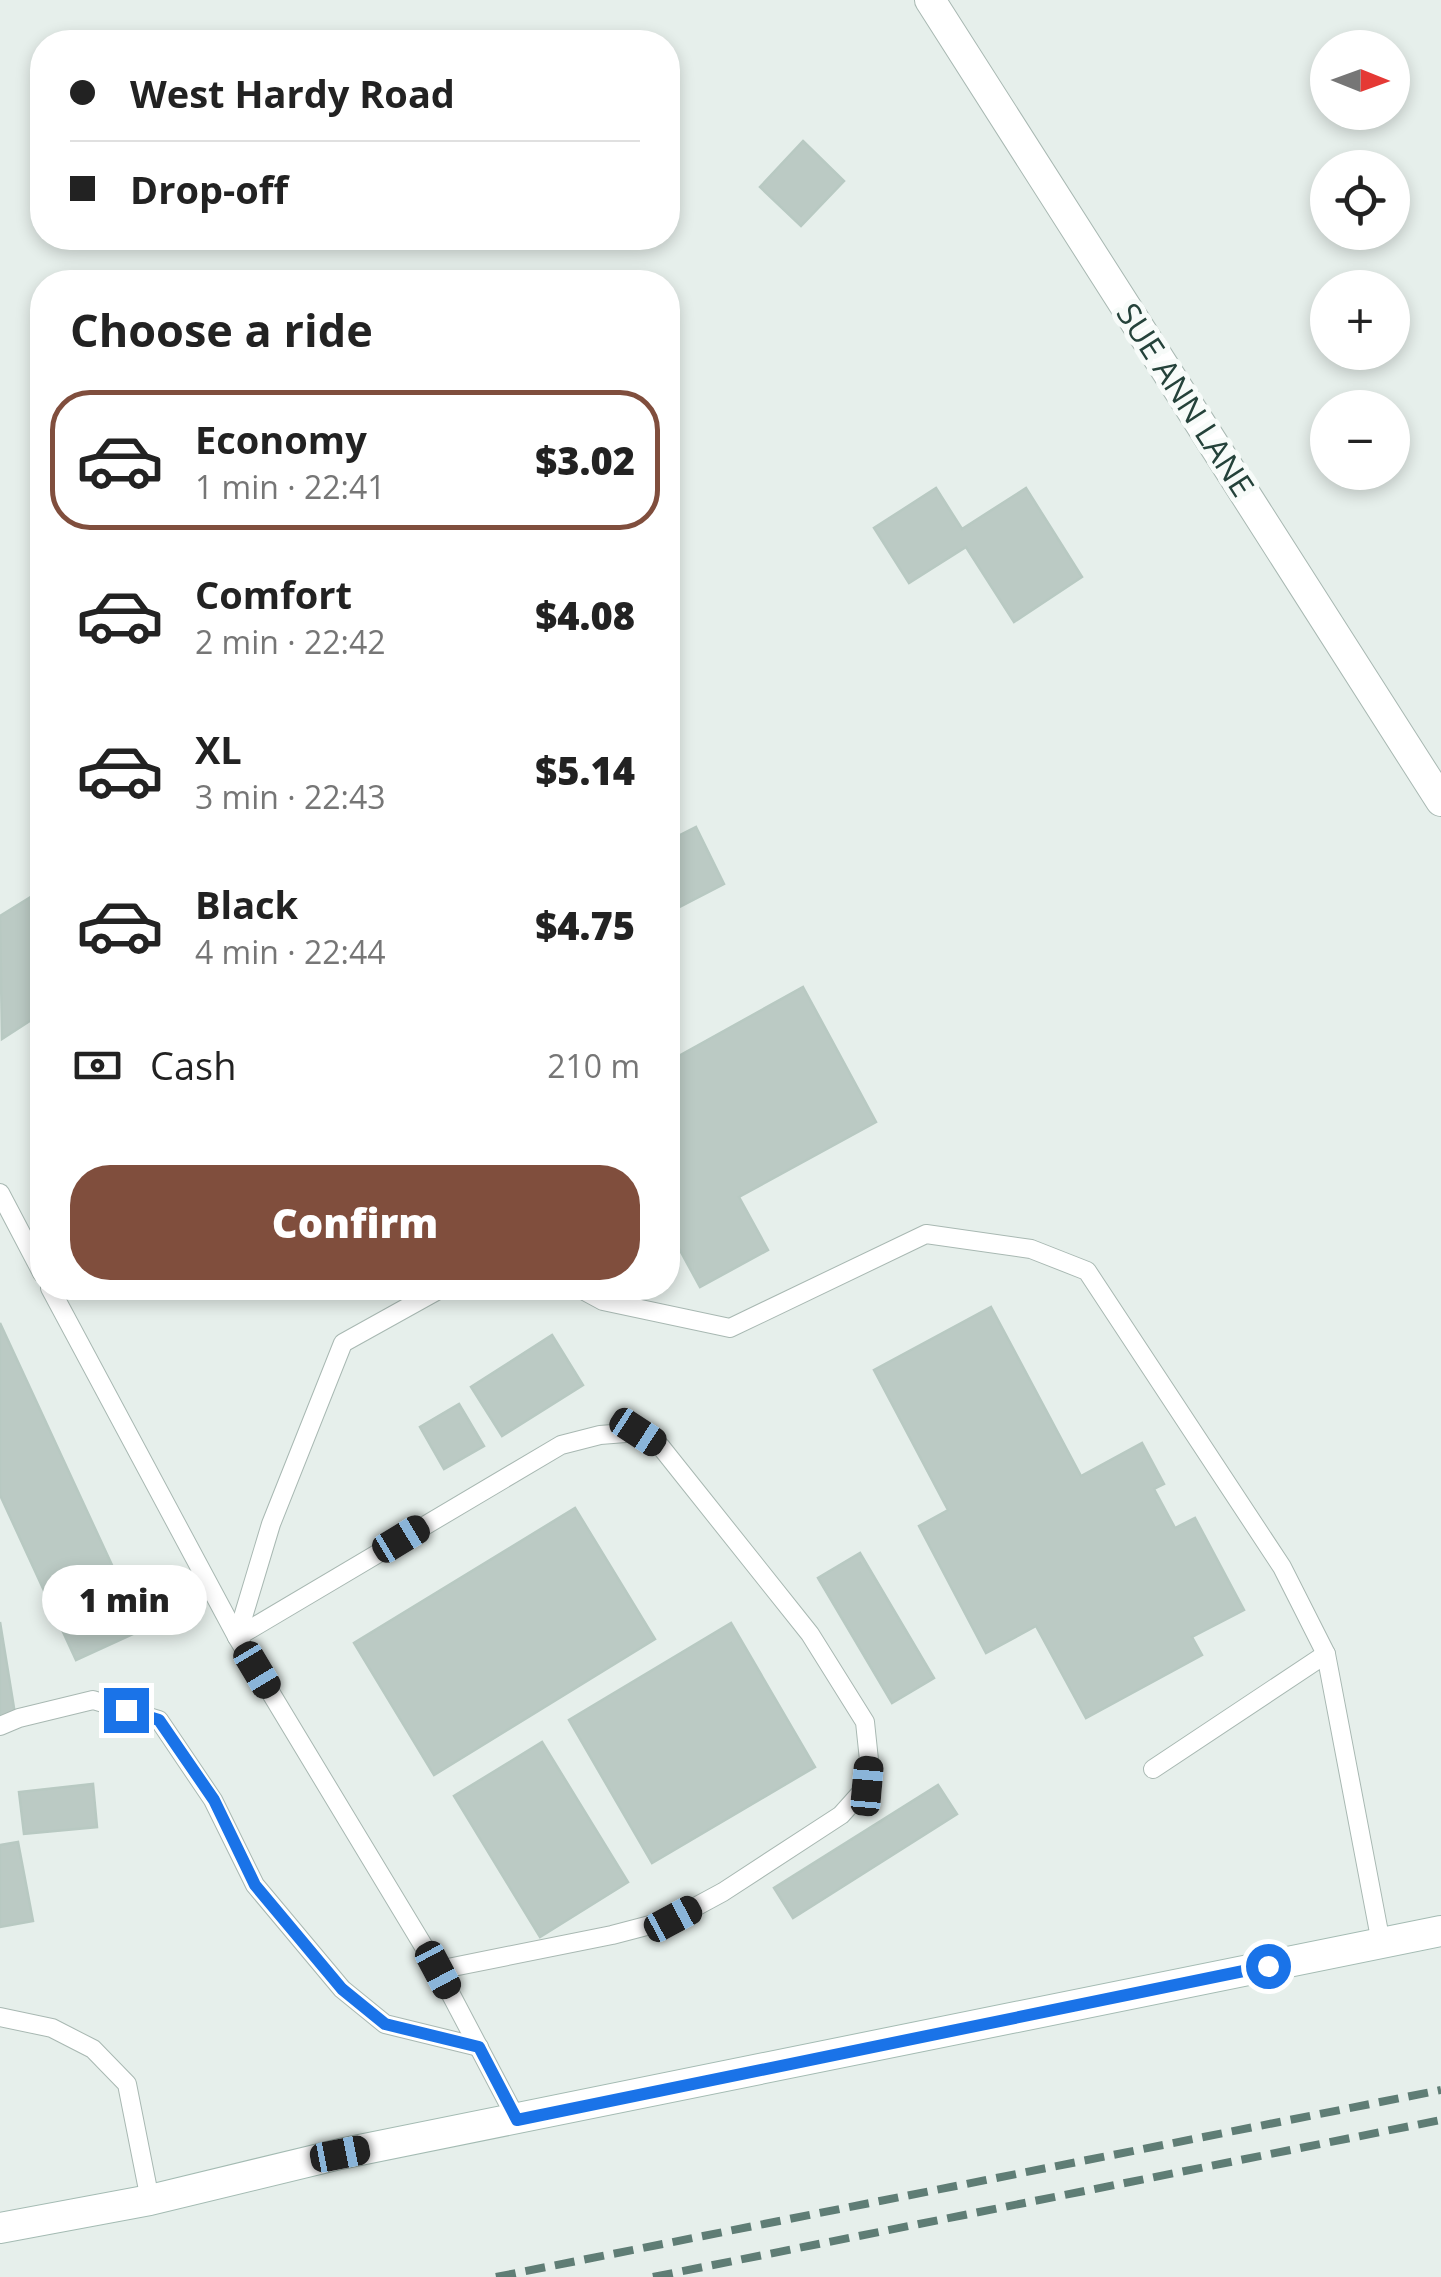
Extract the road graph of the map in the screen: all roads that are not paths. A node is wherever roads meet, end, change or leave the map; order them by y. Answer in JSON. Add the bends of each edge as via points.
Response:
{"nodes":[{"id":1,"x":930,"y":0,"type":"edge"},
{"id":2,"x":1441,"y":800,"type":"edge"},
{"id":3,"x":0,"y":1193,"type":"edge"},
{"id":4,"x":30,"y":1250,"type":"edge"},
{"id":5,"x":56,"y":1300,"type":"edge"},
{"id":6,"x":420,"y":1300,"type":"edge"},
{"id":7,"x":600,"y":1300,"type":"edge"},
{"id":8,"x":236,"y":1637,"type":"junction"},
{"id":9,"x":1326,"y":1654,"type":"junction"},
{"id":10,"x":0,"y":1726,"type":"edge"},
{"id":11,"x":1154,"y":1769,"type":"dead end"},
{"id":12,"x":1441,"y":1931,"type":"edge"},
{"id":13,"x":1381,"y":1943,"type":"junction"},
{"id":14,"x":438,"y":1970,"type":"junction"},
{"id":15,"x":0,"y":2017,"type":"edge"},
{"id":16,"x":479,"y":2047,"type":"junction"},
{"id":17,"x":517,"y":2120,"type":"junction"},
{"id":18,"x":150,"y":2200,"type":"junction"},
{"id":19,"x":0,"y":2228,"type":"edge"}],
"edges":[{"from":1,"to":2,"type":"main road","name":"SUE ANN LANE"},
{"from":3,"to":4,"type":"lane"},
{"from":5,"to":8,"type":"lane"},
{"from":6,"to":8,"type":"lane","via":[[342,1343],[271,1524]]},
{"from":7,"to":9,"type":"lane","via":[[730,1328],[926,1234],[1031,1248],[1086,1271],[1282,1567]]},
{"from":8,"to":14,"type":"lane"},
{"from":8,"to":14,"type":"lane","via":[[561,1444],[638,1432],[661,1447],[810,1634],[865,1722],[867,1786],[841,1814],[723,1892],[673,1919]]},
{"from":9,"to":11,"type":"lane"},
{"from":9,"to":13,"type":"lane"},
{"from":10,"to":16,"type":"lane","via":[[93,1700],[159,1720],[214,1800],[255,1885],[342,1989],[385,2024]]},
{"from":12,"to":13,"type":"main road"},
{"from":13,"to":17,"type":"main road"},
{"from":14,"to":16,"type":"lane"},
{"from":15,"to":18,"type":"lane","via":[[52,2028],[93,2049],[127,2084]]},
{"from":16,"to":17,"type":"lane"},
{"from":17,"to":18,"type":"main road"},
{"from":18,"to":19,"type":"main road"}]}
